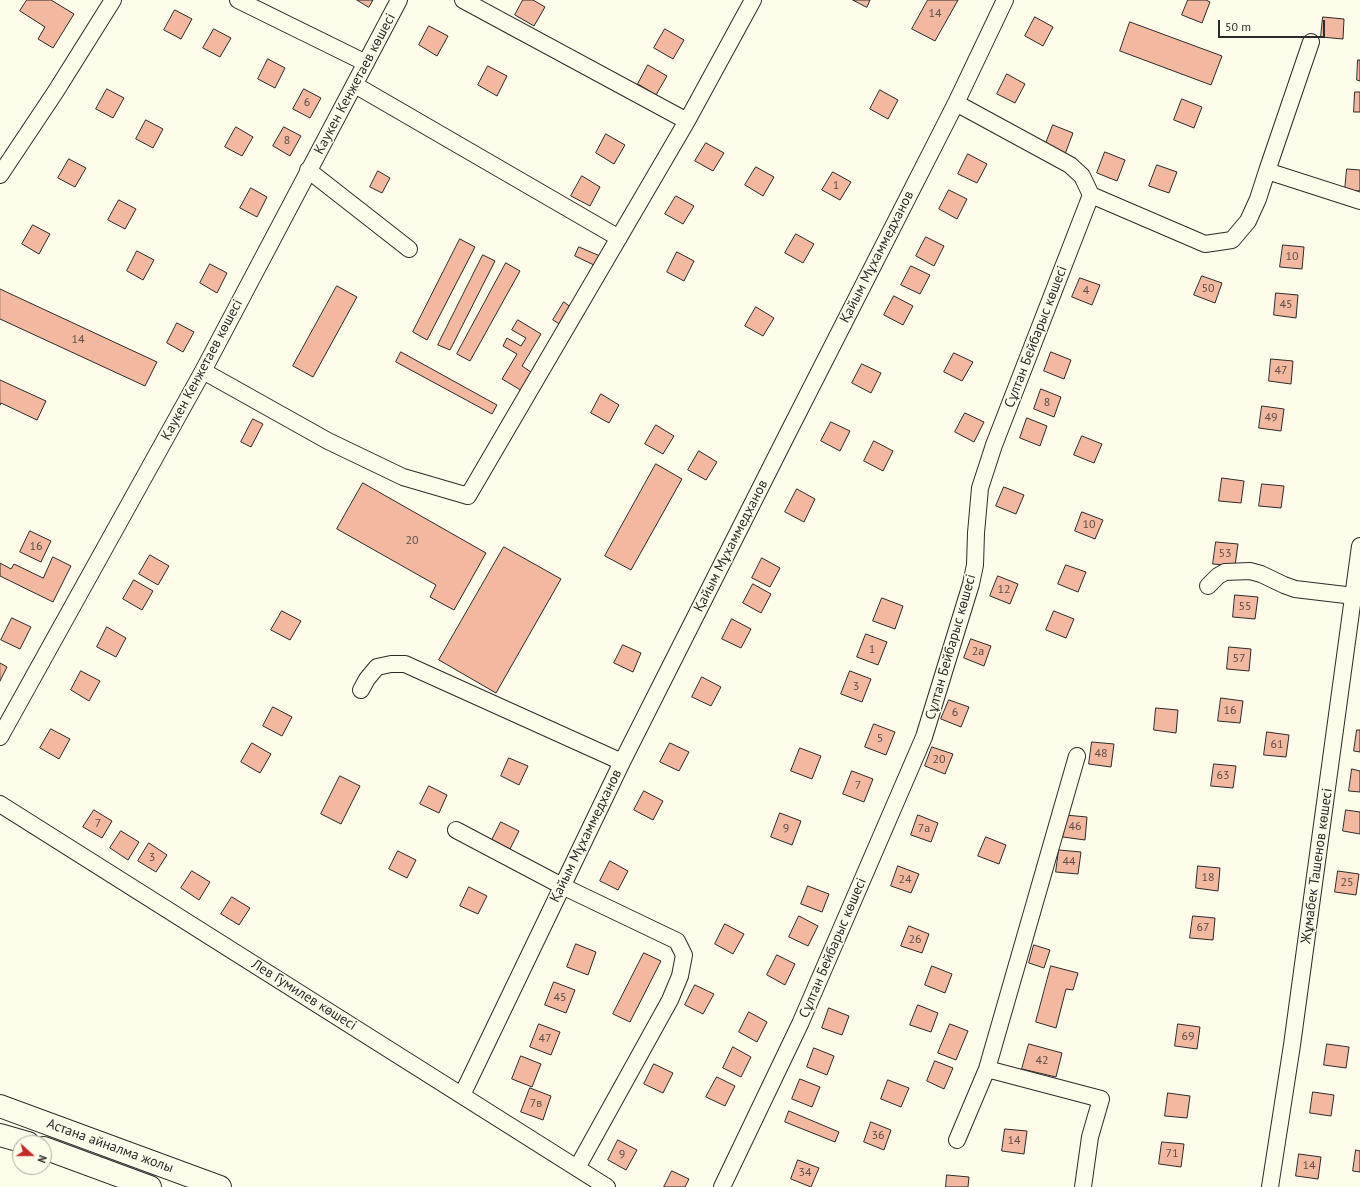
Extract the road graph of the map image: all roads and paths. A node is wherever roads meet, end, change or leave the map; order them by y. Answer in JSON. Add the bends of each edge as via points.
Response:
{"nodes":[{"id":1,"x":113,"y":0,"type":"edge"},
{"id":2,"x":238,"y":0,"type":"edge"},
{"id":3,"x":399,"y":0,"type":"edge"},
{"id":4,"x":464,"y":0,"type":"edge"},
{"id":5,"x":753,"y":0,"type":"edge"},
{"id":6,"x":1005,"y":0,"type":"edge"},
{"id":7,"x":1311,"y":42,"type":"dead end"},
{"id":8,"x":366,"y":63,"type":"junction"},
{"id":9,"x":355,"y":85,"type":"junction"},
{"id":10,"x":956,"y":103,"type":"junction"},
{"id":11,"x":687,"y":121,"type":"junction"},
{"id":12,"x":308,"y":170,"type":"junction"},
{"id":13,"x":1267,"y":171,"type":"junction"},
{"id":14,"x":0,"y":175,"type":"edge"},
{"id":15,"x":1091,"y":195,"type":"junction"},
{"id":16,"x":1360,"y":201,"type":"edge"},
{"id":17,"x":619,"y":238,"type":"junction"},
{"id":18,"x":409,"y":249,"type":"dead end"},
{"id":19,"x":203,"y":371,"type":"junction"},
{"id":20,"x":1360,"y":546,"type":"edge"},
{"id":21,"x":1208,"y":586,"type":"dead end"},
{"id":22,"x":1354,"y":596,"type":"junction"},
{"id":23,"x":361,"y":690,"type":"dead end"},
{"id":24,"x":0,"y":737,"type":"edge"},
{"id":25,"x":1077,"y":756,"type":"dead end"},
{"id":26,"x":622,"y":762,"type":"junction"},
{"id":27,"x":0,"y":804,"type":"edge"},
{"id":28,"x":456,"y":830,"type":"dead end"},
{"id":29,"x":562,"y":886,"type":"junction"},
{"id":30,"x":987,"y":1069,"type":"junction"},
{"id":31,"x":462,"y":1095,"type":"junction"},
{"id":32,"x":0,"y":1106,"type":"edge"},
{"id":33,"x":0,"y":1135,"type":"edge"},
{"id":34,"x":12,"y":1138,"type":"edge"},
{"id":35,"x":957,"y":1140,"type":"dead end"},
{"id":36,"x":52,"y":1151,"type":"edge"},
{"id":37,"x":577,"y":1168,"type":"junction"},
{"id":38,"x":150,"y":1187,"type":"edge"},
{"id":39,"x":220,"y":1187,"type":"edge"},
{"id":40,"x":607,"y":1187,"type":"edge"},
{"id":41,"x":722,"y":1187,"type":"edge"},
{"id":42,"x":1083,"y":1187,"type":"edge"},
{"id":43,"x":1270,"y":1187,"type":"edge"}],
"edges":[{"from":1,"to":14,"type":"street"},
{"from":2,"to":8,"type":"street"},
{"from":3,"to":8,"type":"street","name":"Каукен Кенжетаев көшесі"},
{"from":4,"to":11,"type":"street"},
{"from":5,"to":11,"type":"street"},
{"from":6,"to":10,"type":"street","name":"Қайым Мұхаммедханов"},
{"from":7,"to":13,"type":"street"},
{"from":8,"to":9,"type":"street","name":"Каукен Кенжетаев көшесі"},
{"from":9,"to":12,"type":"street","name":"Каукен Кенжетаев көшесі"},
{"from":9,"to":17,"type":"street"},
{"from":10,"to":15,"type":"street","via":[[1070,165],[1082,176]]},
{"from":10,"to":26,"type":"street","name":"Қайым Мұхаммедханов"},
{"from":11,"to":17,"type":"street"},
{"from":12,"to":18,"type":"street"},
{"from":12,"to":19,"type":"street","name":"Каукен Кенжетаев көшесі"},
{"from":13,"to":15,"type":"street","via":[[1258,199],[1244,226],[1232,240],[1205,244]]},
{"from":13,"to":16,"type":"street"},
{"from":15,"to":41,"type":"street","name":"Сұлтан Бейбарыс көшесі","via":[[999,431],[980,488],[975,564],[971,584],[924,737],[800,1024]]},
{"from":17,"to":19,"type":"street","via":[[468,496],[403,477],[328,441]]},
{"from":19,"to":24,"type":"street","name":"Каукен Кенжетаев көшесі"},
{"from":20,"to":22,"type":"street","name":"Жұмабек Ташенов көшесі"},
{"from":21,"to":22,"type":"street","via":[[1225,572],[1250,571],[1295,589]]},
{"from":22,"to":43,"type":"street","name":"Жұмабек Ташенов көшесі"},
{"from":23,"to":26,"type":"street","via":[[377,667],[405,664]]},
{"from":25,"to":30,"type":"street"},
{"from":26,"to":29,"type":"street","name":"Қайым Мұхаммедханов"},
{"from":27,"to":31,"type":"street","name":"Лев Гумилев көшесі"},
{"from":28,"to":29,"type":"street"},
{"from":29,"to":31,"type":"street","name":"Қайым Мұхаммедханов"},
{"from":29,"to":37,"type":"street","via":[[677,941],[684,955],[680,976],[670,1000]]},
{"from":30,"to":35,"type":"street"},
{"from":30,"to":42,"type":"street","via":[[1101,1099],[1090,1137]]},
{"from":31,"to":37,"type":"street","name":"Лев Гумилев көшесі"},
{"from":32,"to":39,"type":"highway","name":"Астана айналма жолы"},
{"from":33,"to":34,"type":"highway","name":"Астана айналма жолы"},
{"from":36,"to":38,"type":"highway","name":"Астана айналма жолы"},
{"from":37,"to":40,"type":"street","name":"Лев Гумилев көшесі"}]}
